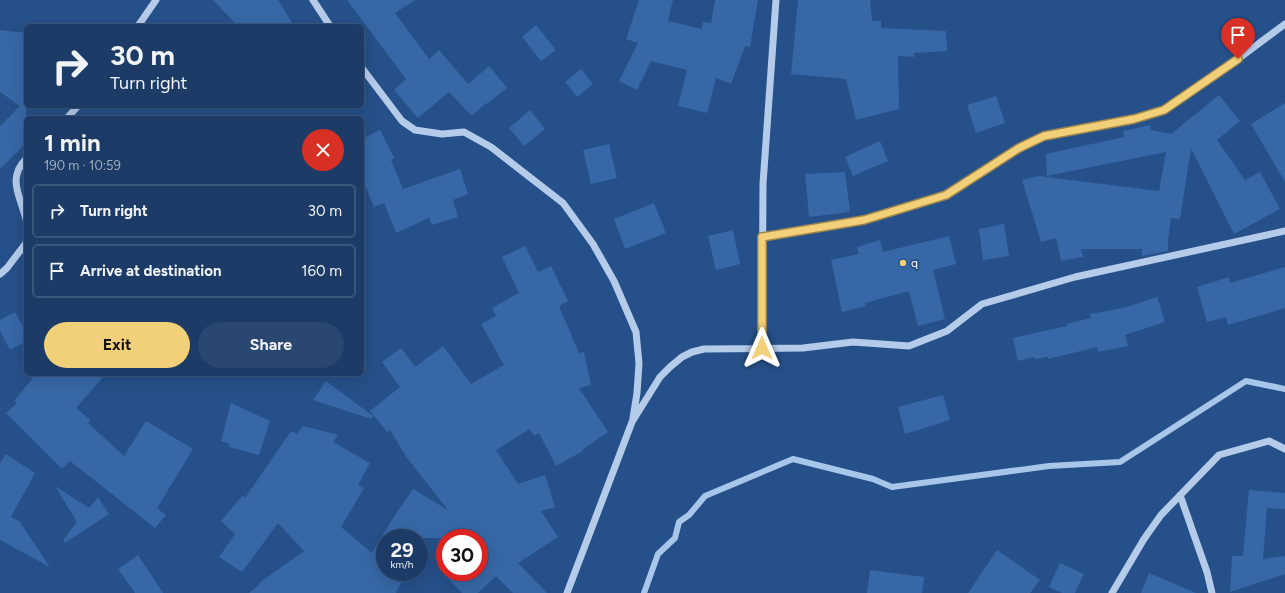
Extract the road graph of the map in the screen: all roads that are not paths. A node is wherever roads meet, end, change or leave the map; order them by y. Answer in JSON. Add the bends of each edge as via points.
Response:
{"nodes":[{"id":1,"x":156,"y":0,"type":"edge"},
{"id":2,"x":313,"y":0,"type":"edge"},
{"id":3,"x":776,"y":0,"type":"edge"},
{"id":4,"x":139,"y":24,"type":"edge"},
{"id":5,"x":329,"y":24,"type":"edge"},
{"id":6,"x":1285,"y":24,"type":"edge"},
{"id":7,"x":364,"y":71,"type":"edge"},
{"id":8,"x":76,"y":108,"type":"edge"},
{"id":9,"x":69,"y":116,"type":"edge"},
{"id":10,"x":24,"y":162,"type":"edge"},
{"id":11,"x":24,"y":212,"type":"edge"},
{"id":12,"x":1285,"y":231,"type":"edge"},
{"id":13,"x":762,"y":237,"type":"junction"},
{"id":14,"x":24,"y":246,"type":"edge"},
{"id":15,"x":0,"y":274,"type":"edge"},
{"id":16,"x":762,"y":348,"type":"junction"},
{"id":17,"x":632,"y":422,"type":"junction"},
{"id":18,"x":1285,"y":449,"type":"edge"},
{"id":19,"x":1180,"y":496,"type":"junction"},
{"id":20,"x":567,"y":593,"type":"edge"},
{"id":21,"x":1112,"y":593,"type":"edge"},
{"id":22,"x":1212,"y":593,"type":"edge"}],
"edges":[{"from":1,"to":4,"type":"street"},
{"from":2,"to":5,"type":"street"},
{"from":3,"to":13,"type":"street","via":[[764,157]]},
{"from":6,"to":13,"type":"street","via":[[1164,110],[1134,119],[1044,136],[1019,148],[946,195],[864,220]]},
{"from":7,"to":17,"type":"street","via":[[402,121],[414,130],[442,134],[464,132],[492,147],[563,204],[593,244],[614,282],[636,332],[638,393]]},
{"from":8,"to":9,"type":"street"},
{"from":10,"to":11,"type":"street","via":[[15,173]]},
{"from":12,"to":16,"type":"street","via":[[1075,278],[982,304],[947,331],[909,346],[853,342],[803,348]]},
{"from":13,"to":16,"type":"street"},
{"from":14,"to":15,"type":"street"},
{"from":16,"to":17,"type":"street","via":[[704,349],[682,357],[660,377]]},
{"from":17,"to":20,"type":"street"},
{"from":18,"to":19,"type":"street","via":[[1269,441],[1219,455]]},
{"from":19,"to":21,"type":"street","via":[[1161,515],[1144,539]]},
{"from":19,"to":22,"type":"street"}]}
